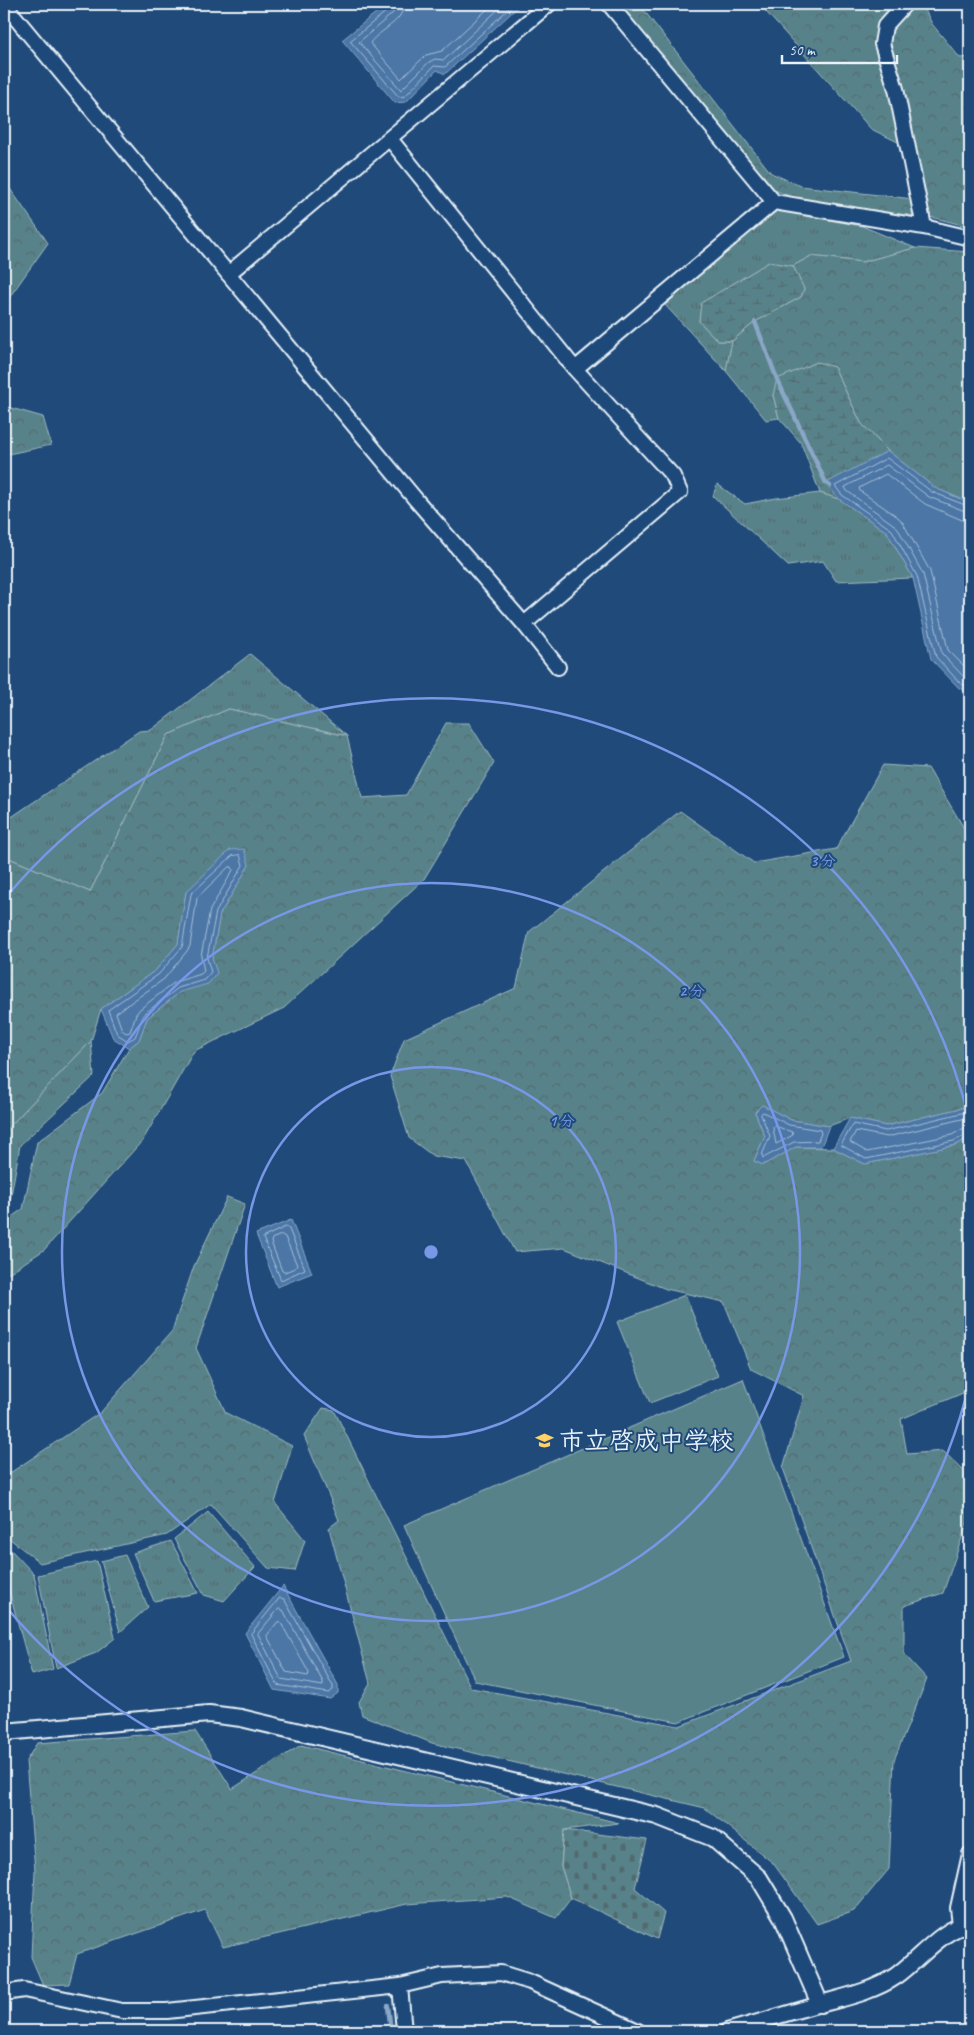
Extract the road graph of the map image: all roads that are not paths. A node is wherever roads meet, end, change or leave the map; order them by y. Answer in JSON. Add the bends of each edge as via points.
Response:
{"nodes":[{"id":1,"x":4,"y":4,"type":"edge"},
{"id":2,"x":549,"y":4,"type":"edge"},
{"id":3,"x":609,"y":4,"type":"edge"},
{"id":4,"x":905,"y":4,"type":"edge"},
{"id":5,"x":390,"y":139,"type":"junction"},
{"id":6,"x":774,"y":202,"type":"junction"},
{"id":7,"x":924,"y":227,"type":"junction"},
{"id":8,"x":970,"y":238,"type":"edge"},
{"id":9,"x":228,"y":274,"type":"junction"},
{"id":10,"x":575,"y":369,"type":"junction"},
{"id":11,"x":524,"y":624,"type":"junction"},
{"id":12,"x":558,"y":667,"type":"dead end"},
{"id":13,"x":4,"y":1732,"type":"edge"},
{"id":14,"x":970,"y":1854,"type":"edge"},
{"id":15,"x":965,"y":1925,"type":"edge"},
{"id":16,"x":400,"y":1986,"type":"junction"},
{"id":17,"x":4,"y":1993,"type":"edge"},
{"id":18,"x":820,"y":2004,"type":"junction"},
{"id":19,"x":404,"y":2031,"type":"edge"},
{"id":20,"x":638,"y":2031,"type":"edge"},
{"id":21,"x":727,"y":2031,"type":"edge"}],
"edges":[{"from":1,"to":9,"type":"street"},
{"from":2,"to":5,"type":"street"},
{"from":3,"to":6,"type":"street"},
{"from":4,"to":7,"type":"street","via":[[885,26],[882,44],[896,89]]},
{"from":5,"to":9,"type":"street"},
{"from":5,"to":10,"type":"street"},
{"from":6,"to":7,"type":"street"},
{"from":6,"to":10,"type":"street"},
{"from":7,"to":8,"type":"street"},
{"from":9,"to":11,"type":"street"},
{"from":10,"to":11,"type":"street","via":[[673,476],[680,492]]},
{"from":11,"to":12,"type":"street"},
{"from":13,"to":18,"type":"street","via":[[209,1714],[241,1718],[657,1816],[713,1838],[759,1878],[783,1918]]},
{"from":14,"to":15,"type":"street","via":[[958,1908]]},
{"from":15,"to":18,"type":"street","via":[[874,1988]]},
{"from":16,"to":17,"type":"street","via":[[167,2011],[122,2011],[24,1990]]},
{"from":16,"to":19,"type":"street"},
{"from":16,"to":20,"type":"street","via":[[442,1976],[501,1973],[530,1982]]},
{"from":18,"to":21,"type":"street"}]}
